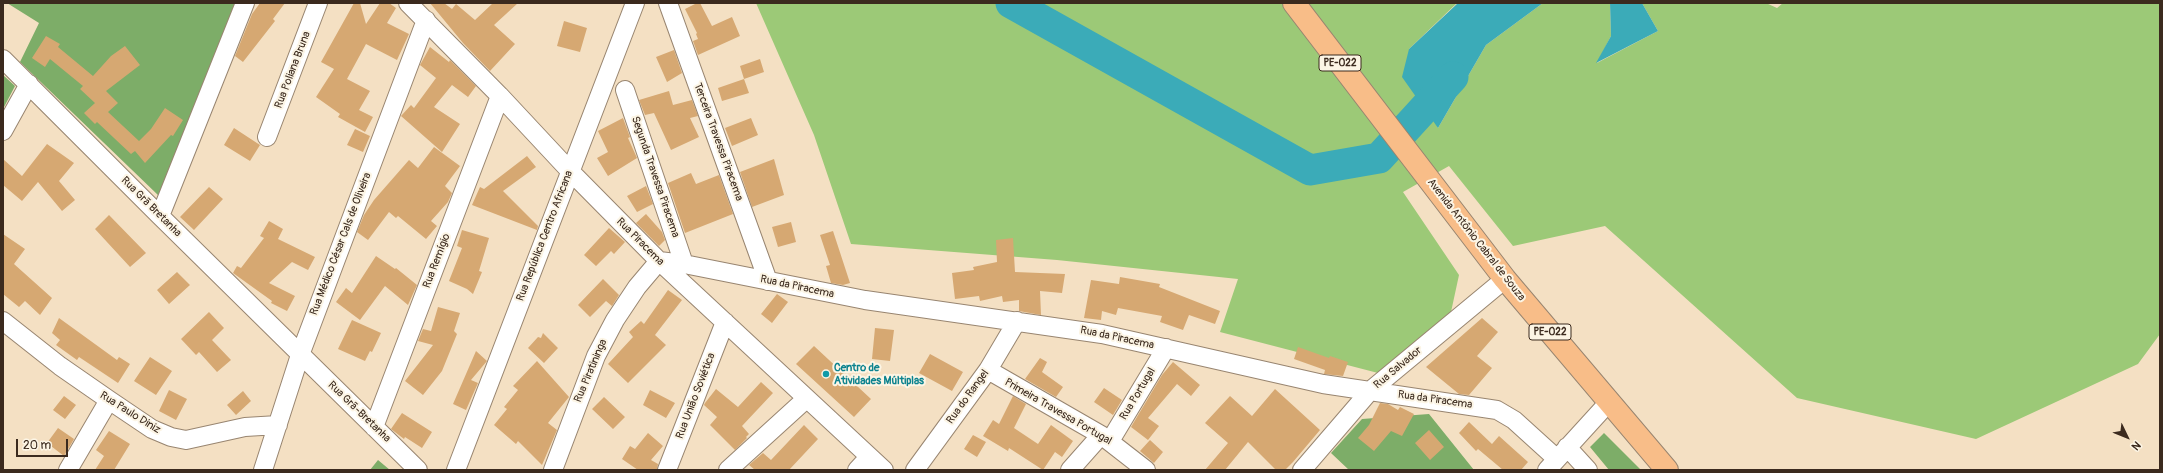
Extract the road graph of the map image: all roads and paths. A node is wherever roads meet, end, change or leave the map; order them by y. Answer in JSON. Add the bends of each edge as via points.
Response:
{"nodes":[{"id":1,"x":245,"y":3,"type":"edge"},
{"id":2,"x":318,"y":3,"type":"edge"},
{"id":3,"x":408,"y":3,"type":"edge"},
{"id":4,"x":635,"y":3,"type":"edge"},
{"id":5,"x":668,"y":3,"type":"edge"},
{"id":6,"x":1294,"y":3,"type":"edge"},
{"id":7,"x":426,"y":20,"type":"junction"},
{"id":8,"x":3,"y":59,"type":"edge"},
{"id":9,"x":29,"y":84,"type":"junction"},
{"id":10,"x":625,"y":90,"type":"dead end"},
{"id":11,"x":500,"y":96,"type":"junction"},
{"id":12,"x":3,"y":131,"type":"edge"},
{"id":13,"x":267,"y":136,"type":"dead end"},
{"id":14,"x":570,"y":171,"type":"junction"},
{"id":15,"x":160,"y":216,"type":"junction"},
{"id":16,"x":659,"y":261,"type":"junction"},
{"id":17,"x":684,"y":264,"type":"junction"},
{"id":18,"x":1505,"y":279,"type":"junction"},
{"id":19,"x":768,"y":281,"type":"junction"},
{"id":20,"x":1017,"y":321,"type":"junction"},
{"id":21,"x":3,"y":322,"type":"edge"},
{"id":22,"x":725,"y":322,"type":"junction"},
{"id":23,"x":1166,"y":348,"type":"junction"},
{"id":24,"x":300,"y":355,"type":"junction"},
{"id":25,"x":988,"y":370,"type":"junction"},
{"id":26,"x":1370,"y":391,"type":"junction"},
{"id":27,"x":806,"y":399,"type":"junction"},
{"id":28,"x":109,"y":400,"type":"junction"},
{"id":29,"x":1609,"y":402,"type":"junction"},
{"id":30,"x":278,"y":425,"type":"junction"},
{"id":31,"x":374,"y":427,"type":"junction"},
{"id":32,"x":1105,"y":438,"type":"junction"},
{"id":33,"x":869,"y":457,"type":"junction"},
{"id":34,"x":1557,"y":459,"type":"edge"},
{"id":35,"x":68,"y":470,"type":"edge"},
{"id":36,"x":263,"y":470,"type":"edge"},
{"id":37,"x":418,"y":470,"type":"edge"},
{"id":38,"x":456,"y":470,"type":"edge"},
{"id":39,"x":553,"y":470,"type":"edge"},
{"id":40,"x":667,"y":470,"type":"edge"},
{"id":41,"x":728,"y":470,"type":"edge"},
{"id":42,"x":857,"y":470,"type":"edge"},
{"id":43,"x":884,"y":470,"type":"edge"},
{"id":44,"x":915,"y":470,"type":"edge"},
{"id":45,"x":1070,"y":470,"type":"edge"},
{"id":46,"x":1146,"y":470,"type":"edge"},
{"id":47,"x":1302,"y":470,"type":"edge"},
{"id":48,"x":1588,"y":470,"type":"edge"},
{"id":49,"x":1667,"y":470,"type":"edge"}],
"edges":[{"from":1,"to":15,"type":"street"},
{"from":2,"to":13,"type":"street","name":"Rua Poliana Bruna"},
{"from":3,"to":7,"type":"street","name":"Rua Piracema"},
{"from":4,"to":14,"type":"street","name":"Rua República Centro Africana"},
{"from":5,"to":19,"type":"street","name":"Terceira Travessa Piracema"},
{"from":6,"to":18,"type":"main road","name":"Avenida Antônio Cabral de Souza","number":"PE-022"},
{"from":7,"to":11,"type":"street","name":"Rua Piracema"},
{"from":7,"to":24,"type":"street","name":"Rua Médico César Cals de Oliveira"},
{"from":8,"to":9,"type":"street","name":"Rua Grã Bretanha"},
{"from":9,"to":12,"type":"street"},
{"from":9,"to":15,"type":"street","name":"Rua Grã Bretanha"},
{"from":10,"to":17,"type":"street","name":"Segunda Travessa Piracema"},
{"from":11,"to":14,"type":"street","name":"Rua Piracema"},
{"from":11,"to":31,"type":"street","name":"Rua Remígio"},
{"from":14,"to":16,"type":"street","name":"Rua Piracema"},
{"from":14,"to":38,"type":"street","name":"Rua República Centro Africana"},
{"from":15,"to":24,"type":"street","name":"Rua Grã Bretanha"},
{"from":16,"to":17,"type":"street","name":"Rua da Piracema"},
{"from":16,"to":22,"type":"street","name":"Rua Piracema"},
{"from":16,"to":39,"type":"street","name":"Rua Piratininga","via":[[637,287],[615,320],[596,356]]},
{"from":17,"to":19,"type":"street","name":"Rua da Piracema"},
{"from":18,"to":26,"type":"street","name":"Rua Salvador"},
{"from":18,"to":29,"type":"main road","name":"Avenida Antônio Cabral de Souza","number":"PE-022"},
{"from":19,"to":20,"type":"street","name":"Rua da Piracema","via":[[865,300]]},
{"from":20,"to":23,"type":"street","name":"Rua da Piracema","via":[[1102,334]]},
{"from":20,"to":25,"type":"street","name":"Rua do Rangel"},
{"from":21,"to":28,"type":"street","name":"Rua Paulo Diniz"},
{"from":22,"to":27,"type":"street","name":"Rua Piracema"},
{"from":22,"to":40,"type":"street","name":"Rua União Soviética"},
{"from":23,"to":26,"type":"street","name":"Rua da Piracema","via":[[1323,384]]},
{"from":23,"to":32,"type":"street","name":"Rua Portugal"},
{"from":24,"to":30,"type":"street","name":"Rua Médico César Cals de Oliveira"},
{"from":24,"to":31,"type":"street","name":"Rua Grã-Bretanha"},
{"from":25,"to":32,"type":"street","name":"Primeira Travessa Portugal"},
{"from":25,"to":44,"type":"street","name":"Rua do Rangel"},
{"from":26,"to":34,"type":"street","name":"Rua da Piracema","via":[[1497,410],[1514,420]]},
{"from":26,"to":47,"type":"street","name":"Rua Salvador"},
{"from":27,"to":33,"type":"street","name":"Rua Piracema"},
{"from":27,"to":41,"type":"street"},
{"from":28,"to":30,"type":"street","name":"Rua Paulo Diniz","via":[[152,428],[171,437],[186,440],[245,428]]},
{"from":28,"to":35,"type":"street"},
{"from":29,"to":34,"type":"street"},
{"from":29,"to":49,"type":"main road","name":"Avenida Antônio Cabral de Souza","number":"PE-022"},
{"from":30,"to":36,"type":"street","name":"Rua Médico César Cals de Oliveira"},
{"from":31,"to":37,"type":"street","name":"Rua Grã-Bretanha"},
{"from":32,"to":45,"type":"street","name":"Rua Portugal"},
{"from":32,"to":46,"type":"street","name":"Primeira Travessa Portugal"},
{"from":33,"to":42,"type":"street"},
{"from":33,"to":43,"type":"street","name":"Rua Piracema"},
{"from":34,"to":48,"type":"street","name":"Rua da Piracema"}]}
